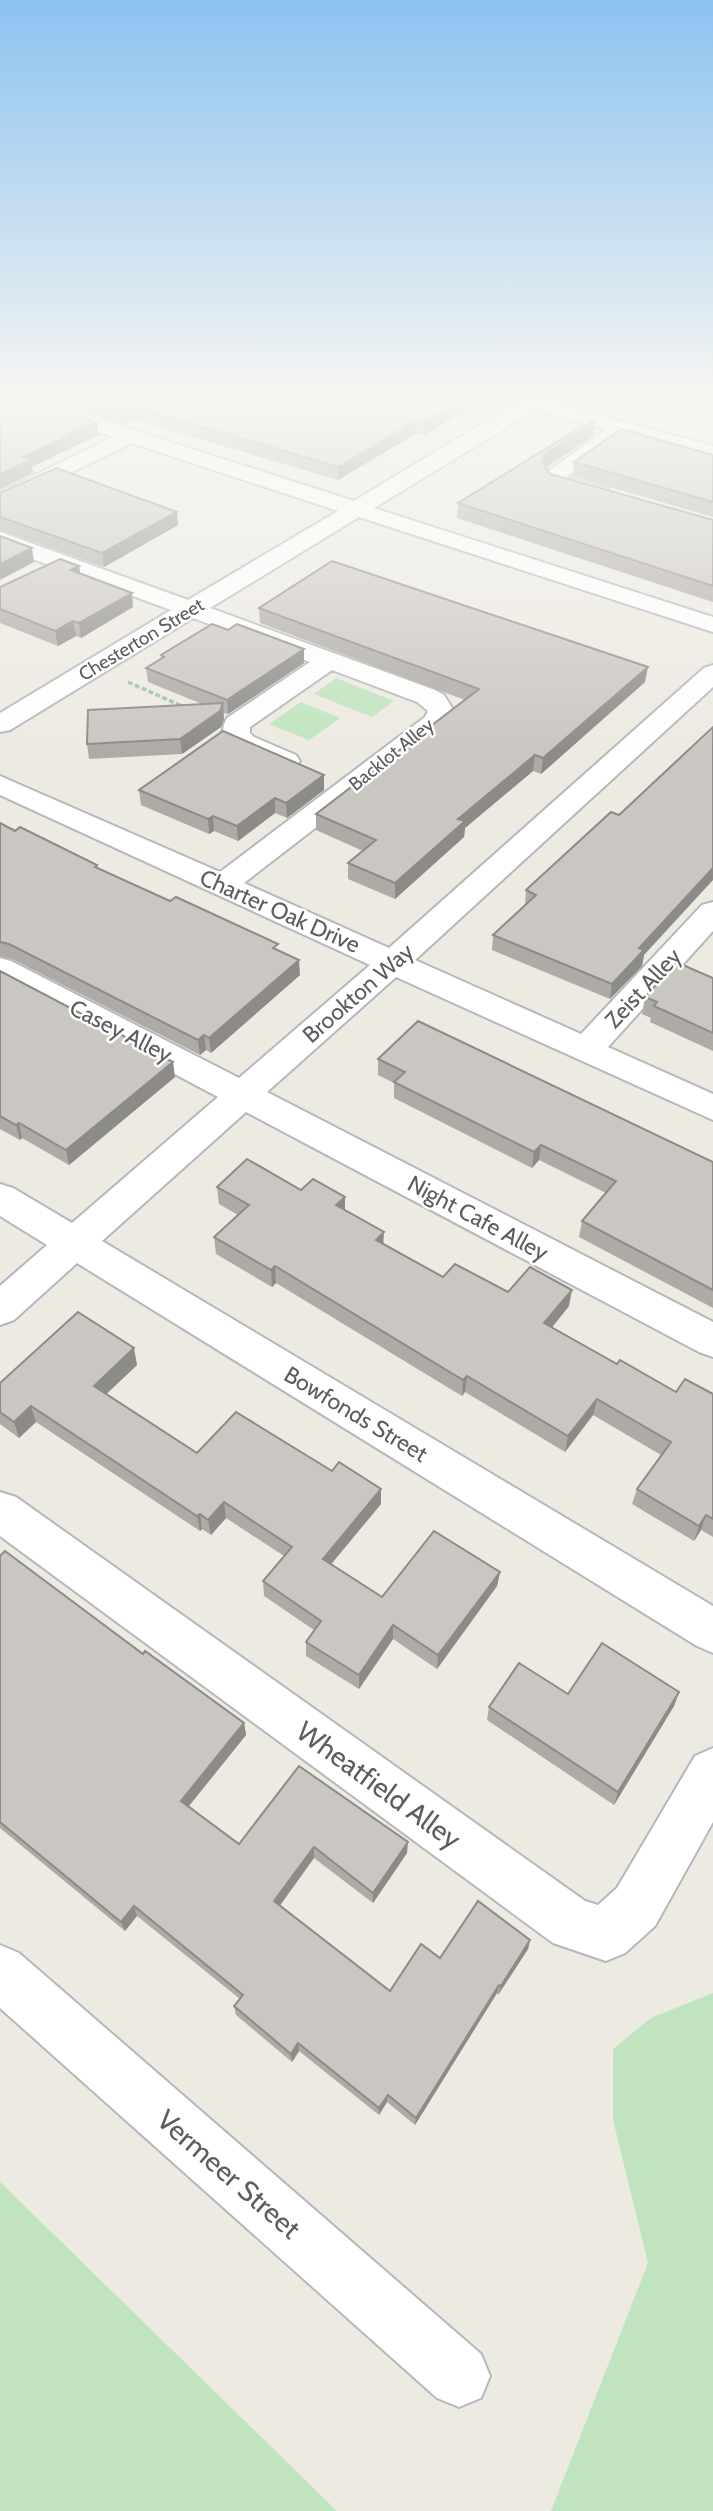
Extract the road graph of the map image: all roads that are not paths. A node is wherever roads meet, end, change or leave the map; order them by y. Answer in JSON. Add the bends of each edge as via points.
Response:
{"nodes":[{"id":1,"x":340,"y":519,"type":"edge"},
{"id":2,"x":388,"y":519,"type":"edge"},
{"id":3,"x":0,"y":539,"type":"edge"},
{"id":4,"x":61,"y":561,"type":"junction"},
{"id":5,"x":37,"y":574,"type":"edge"},
{"id":6,"x":191,"y":609,"type":"junction"},
{"id":7,"x":713,"y":625,"type":"edge"},
{"id":8,"x":330,"y":660,"type":"junction"},
{"id":9,"x":713,"y":673,"type":"edge"},
{"id":10,"x":0,"y":724,"type":"edge"},
{"id":11,"x":330,"y":779,"type":"junction"},
{"id":12,"x":0,"y":784,"type":"edge"},
{"id":13,"x":222,"y":885,"type":"junction"},
{"id":14,"x":709,"y":923,"type":"edge"},
{"id":15,"x":393,"y":962,"type":"junction"},
{"id":16,"x":0,"y":968,"type":"edge"},
{"id":17,"x":587,"y":1049,"type":"junction"},
{"id":18,"x":243,"y":1094,"type":"junction"},
{"id":19,"x":713,"y":1108,"type":"edge"},
{"id":20,"x":0,"y":1198,"type":"edge"},
{"id":21,"x":75,"y":1243,"type":"junction"},
{"id":22,"x":0,"y":1309,"type":"edge"},
{"id":23,"x":713,"y":1341,"type":"edge"},
{"id":24,"x":0,"y":1511,"type":"edge"},
{"id":25,"x":713,"y":1631,"type":"edge"},
{"id":26,"x":713,"y":1773,"type":"edge"},
{"id":27,"x":0,"y":1972,"type":"edge"},
{"id":28,"x":458,"y":2376,"type":"dead end"}],
"edges":[{"from":1,"to":6,"type":"street","name":"Chesterton Street"},
{"from":2,"to":7,"type":"street"},
{"from":3,"to":4,"type":"street","name":"Backlot Alley"},
{"from":4,"to":5,"type":"street"},
{"from":4,"to":6,"type":"street","name":"Backlot Alley"},
{"from":6,"to":8,"type":"street","name":"Backlot Alley"},
{"from":6,"to":10,"type":"street","name":"Chesterton Street"},
{"from":8,"to":11,"type":"street","via":[[237,724],[236,730],[244,743]]},
{"from":8,"to":11,"type":"street","name":"Backlot Alley","via":[[426,696],[441,711],[436,722]]},
{"from":9,"to":15,"type":"street","name":"Brookton Way"},
{"from":11,"to":13,"type":"street","name":"Backlot Alley"},
{"from":12,"to":13,"type":"street","name":"Charter Oak Drive"},
{"from":13,"to":15,"type":"street","name":"Charter Oak Drive"},
{"from":14,"to":17,"type":"street","name":"Zeist Alley"},
{"from":15,"to":17,"type":"street","name":"Charter Oak Drive"},
{"from":15,"to":18,"type":"street","name":"Brookton Way"},
{"from":16,"to":18,"type":"street","name":"Casey Alley"},
{"from":17,"to":19,"type":"street","name":"Charter Oak Drive"},
{"from":18,"to":21,"type":"street","name":"Brookton Way"},
{"from":18,"to":23,"type":"street","name":"Night Cafe Alley"},
{"from":20,"to":21,"type":"street","name":"Bowfonds Street"},
{"from":21,"to":22,"type":"street","name":"Brookton Way"},
{"from":21,"to":25,"type":"street","name":"Bowfonds Street"},
{"from":24,"to":26,"type":"street","name":"Wheatfield Alley","via":[[572,1924],[606,1934],[636,1908]]},
{"from":27,"to":28,"type":"street","name":"Vermeer Street"}]}
